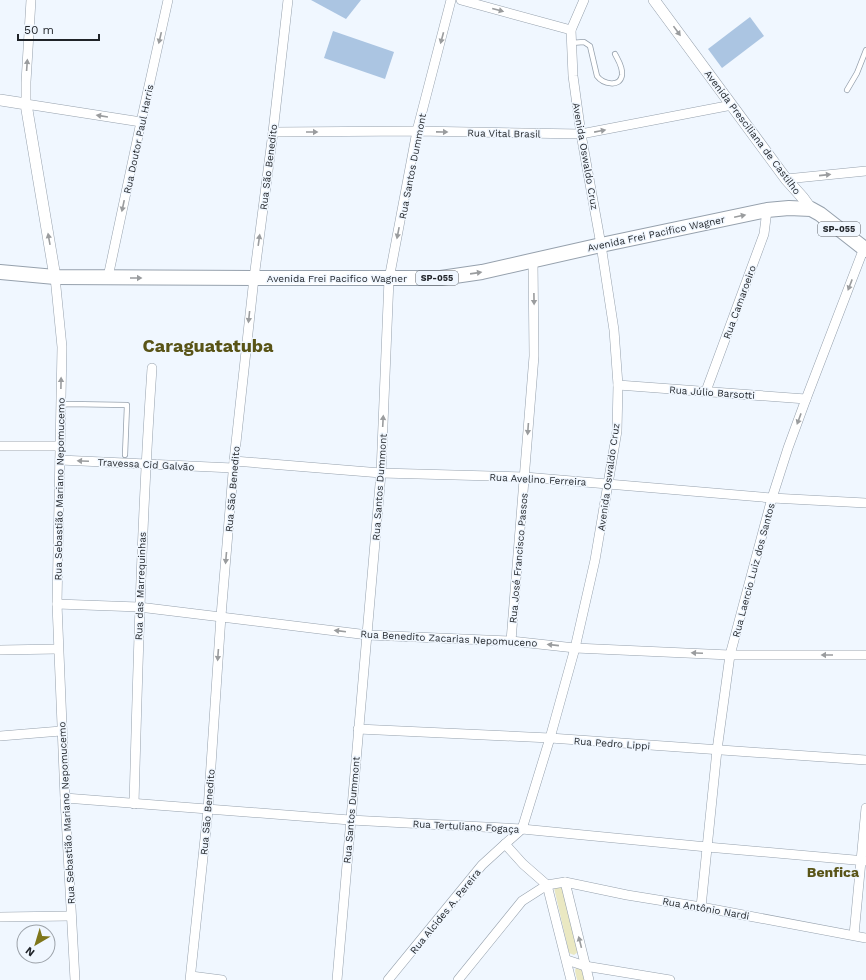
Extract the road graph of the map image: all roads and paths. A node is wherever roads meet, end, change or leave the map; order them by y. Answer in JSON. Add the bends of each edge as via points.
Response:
{"nodes":[{"id":1,"x":31,"y":0,"type":"edge"},
{"id":2,"x":168,"y":0,"type":"edge"},
{"id":3,"x":288,"y":0,"type":"edge"},
{"id":4,"x":451,"y":0,"type":"edge"},
{"id":5,"x":461,"y":0,"type":"edge"},
{"id":6,"x":584,"y":0,"type":"edge"},
{"id":7,"x":654,"y":0,"type":"edge"},
{"id":8,"x":571,"y":30,"type":"junction"},
{"id":9,"x":571,"y":43,"type":"junction"},
{"id":10,"x":866,"y":50,"type":"edge"},
{"id":11,"x":615,"y":54,"type":"dead end"},
{"id":12,"x":847,"y":90,"type":"dead end"},
{"id":13,"x":0,"y":100,"type":"edge"},
{"id":14,"x":26,"y":104,"type":"junction"},
{"id":15,"x":732,"y":105,"type":"junction"},
{"id":16,"x":141,"y":122,"type":"junction"},
{"id":17,"x":417,"y":131,"type":"junction"},
{"id":18,"x":273,"y":132,"type":"junction"},
{"id":19,"x":581,"y":134,"type":"junction"},
{"id":20,"x":866,"y":170,"type":"edge"},
{"id":21,"x":786,"y":179,"type":"junction"},
{"id":22,"x":811,"y":209,"type":"junction"},
{"id":23,"x":767,"y":210,"type":"junction"},
{"id":24,"x":601,"y":245,"type":"junction"},
{"id":25,"x":865,"y":249,"type":"edge"},
{"id":26,"x":533,"y":260,"type":"junction"},
{"id":27,"x":0,"y":272,"type":"edge"},
{"id":28,"x":56,"y":277,"type":"junction"},
{"id":29,"x":108,"y":277,"type":"junction"},
{"id":30,"x":254,"y":278,"type":"junction"},
{"id":31,"x":390,"y":278,"type":"junction"},
{"id":32,"x":152,"y":368,"type":"dead end"},
{"id":33,"x":618,"y":385,"type":"junction"},
{"id":34,"x":706,"y":392,"type":"junction"},
{"id":35,"x":806,"y":399,"type":"junction"},
{"id":36,"x":61,"y":405,"type":"junction"},
{"id":37,"x":0,"y":446,"type":"edge"},
{"id":38,"x":60,"y":446,"type":"junction"},
{"id":39,"x":125,"y":455,"type":"dead end"},
{"id":40,"x":60,"y":460,"type":"junction"},
{"id":41,"x":145,"y":464,"type":"junction"},
{"id":42,"x":234,"y":464,"type":"junction"},
{"id":43,"x":381,"y":474,"type":"junction"},
{"id":44,"x":525,"y":477,"type":"junction"},
{"id":45,"x":608,"y":483,"type":"junction"},
{"id":46,"x":772,"y":498,"type":"junction"},
{"id":47,"x":866,"y":503,"type":"edge"},
{"id":48,"x":57,"y":604,"type":"junction"},
{"id":49,"x":139,"y":607,"type":"junction"},
{"id":50,"x":221,"y":616,"type":"junction"},
{"id":51,"x":368,"y":635,"type":"junction"},
{"id":52,"x":511,"y":641,"type":"junction"},
{"id":53,"x":575,"y":648,"type":"junction"},
{"id":54,"x":58,"y":649,"type":"junction"},
{"id":55,"x":0,"y":650,"type":"edge"},
{"id":56,"x":730,"y":655,"type":"junction"},
{"id":57,"x":866,"y":655,"type":"edge"},
{"id":58,"x":358,"y":729,"type":"junction"},
{"id":59,"x":61,"y":731,"type":"junction"},
{"id":60,"x":0,"y":736,"type":"edge"},
{"id":61,"x":550,"y":738,"type":"junction"},
{"id":62,"x":717,"y":750,"type":"junction"},
{"id":63,"x":866,"y":760,"type":"edge"},
{"id":64,"x":65,"y":798,"type":"junction"},
{"id":65,"x":134,"y":804,"type":"junction"},
{"id":66,"x":866,"y":808,"type":"edge"},
{"id":67,"x":208,"y":810,"type":"junction"},
{"id":68,"x":350,"y":820,"type":"junction"},
{"id":69,"x":522,"y":829,"type":"junction"},
{"id":70,"x":505,"y":844,"type":"junction"},
{"id":71,"x":707,"y":847,"type":"junction"},
{"id":72,"x":863,"y":861,"type":"edge"},
{"id":73,"x":565,"y":882,"type":"junction"},
{"id":74,"x":547,"y":884,"type":"junction"},
{"id":75,"x":701,"y":907,"type":"junction"},
{"id":76,"x":71,"y":916,"type":"junction"},
{"id":77,"x":0,"y":917,"type":"edge"},
{"id":78,"x":854,"y":935,"type":"junction"},
{"id":79,"x":866,"y":938,"type":"edge"},
{"id":80,"x":567,"y":960,"type":"junction"},
{"id":81,"x":585,"y":966,"type":"junction"},
{"id":82,"x":191,"y":978,"type":"edge"},
{"id":83,"x":75,"y":980,"type":"edge"},
{"id":84,"x":222,"y":980,"type":"edge"},
{"id":85,"x":337,"y":980,"type":"edge"},
{"id":86,"x":388,"y":980,"type":"edge"},
{"id":87,"x":458,"y":980,"type":"edge"},
{"id":88,"x":571,"y":980,"type":"edge"},
{"id":89,"x":589,"y":980,"type":"edge"},
{"id":90,"x":670,"y":980,"type":"edge"}],
"edges":[{"from":14,"to":1,"type":"street","name":"Rua Sebastião Mariano Nepomucemo","one_way":true},
{"from":2,"to":16,"type":"street","name":"Rua Doutor Paul Harris","one_way":true},
{"from":3,"to":18,"type":"street","name":"Rua São Benedito"},
{"from":4,"to":17,"type":"street","name":"Rua Santos Dummont","one_way":true},
{"from":5,"to":8,"type":"street","one_way":true},
{"from":6,"to":8,"type":"street","name":"Avenida Oswaldo Cruz"},
{"from":7,"to":15,"type":"street","name":"Avenida Presciliana de Castilho","one_way":true},
{"from":8,"to":9,"type":"street","name":"Avenida Oswaldo Cruz"},
{"from":9,"to":11,"type":"lane","via":[[584,42],[590,46],[597,76],[605,83],[617,82],[622,76],[622,69]]},
{"from":9,"to":19,"type":"street","name":"Avenida Oswaldo Cruz"},
{"from":10,"to":12,"type":"lane","via":[[857,74]]},
{"from":13,"to":14,"type":"street"},
{"from":16,"to":14,"type":"street","one_way":true},
{"from":28,"to":14,"type":"street","name":"Rua Sebastião Mariano Nepomucemo","one_way":true},
{"from":19,"to":15,"type":"street","name":"Rua Vital Brasil","one_way":true},
{"from":15,"to":21,"type":"street","name":"Avenida Presciliana de Castilho"},
{"from":16,"to":29,"type":"street","name":"Rua Doutor Paul Harris","one_way":true},
{"from":18,"to":17,"type":"street","name":"Rua Vital Brasil","one_way":true},
{"from":17,"to":19,"type":"street","name":"Rua Vital Brasil","one_way":true},
{"from":17,"to":31,"type":"street","name":"Rua Santos Dummont","one_way":true},
{"from":30,"to":18,"type":"street","name":"Rua São Benedito","one_way":true},
{"from":19,"to":24,"type":"street","name":"Avenida Oswaldo Cruz"},
{"from":21,"to":20,"type":"street","one_way":true},
{"from":21,"to":22,"type":"street","name":"Avenida Presciliana de Castilho"},
{"from":22,"to":23,"type":"main road","name":"Avenida Frei Pacifico Wagner","number":"SP-055"},
{"from":22,"to":25,"type":"main road","name":"Avenida Presciliana de Castilho","number":"SP-055"},
{"from":24,"to":23,"type":"main road","name":"Avenida Frei Pacifico Wagner","number":"SP-055","one_way":true},
{"from":23,"to":34,"type":"street","name":"Rua Camaroeiro","via":[[764,234]]},
{"from":24,"to":26,"type":"main road","name":"Avenida Frei Pacifico Wagner","number":"SP-055"},
{"from":24,"to":33,"type":"street","name":"Avenida Oswaldo Cruz","via":[[614,330]]},
{"from":25,"to":35,"type":"street","name":"Rua Laercio Luiz dos Santos","one_way":true},
{"from":31,"to":26,"type":"main road","name":"Avenida Frei Pacifico Wagner","number":"SP-055","one_way":true,"via":[[441,278]]},
{"from":26,"to":44,"type":"street","name":"Rua José Francisco Passos","one_way":true,"via":[[534,356]]},
{"from":27,"to":28,"type":"main road","name":"Avenida Frei Pacifico Wagner","number":"SP-055"},
{"from":28,"to":29,"type":"main road","name":"Avenida Frei Pacifico Wagner","number":"SP-055"},
{"from":36,"to":28,"type":"street","name":"Rua Sebastião Mariano Nepomucemo","one_way":true,"via":[[62,347]]},
{"from":29,"to":30,"type":"main road","name":"Avenida Frei Pacifico Wagner","number":"SP-055","one_way":true},
{"from":30,"to":31,"type":"main road","name":"Avenida Frei Pacifico Wagner","number":"SP-055"},
{"from":30,"to":42,"type":"street","name":"Rua São Benedito","one_way":true},
{"from":43,"to":31,"type":"street","name":"Rua Santos Dummont","one_way":true},
{"from":32,"to":41,"type":"street","name":"Rua das Marrequinhas"},
{"from":33,"to":34,"type":"street","name":"Rua Júlio Barsotti"},
{"from":33,"to":45,"type":"street","name":"Avenida Oswaldo Cruz","via":[[617,431]]},
{"from":34,"to":35,"type":"street","name":"Rua Júlio Barsotti"},
{"from":35,"to":46,"type":"street","name":"Rua Laercio Luiz dos Santos","one_way":true},
{"from":36,"to":38,"type":"street","name":"Rua Sebastião Mariano Nepomucemo"},
{"from":36,"to":39,"type":"lane","via":[[127,405]]},
{"from":37,"to":38,"type":"street"},
{"from":38,"to":40,"type":"street","name":"Rua Sebastião Mariano Nepomucemo"},
{"from":41,"to":40,"type":"street","name":"Travessa Cid Galvão","one_way":true},
{"from":40,"to":48,"type":"street","name":"Rua Sebastião Mariano Nepomucemo"},
{"from":41,"to":42,"type":"street","name":"Travessa Cid Galvão"},
{"from":41,"to":49,"type":"street","name":"Rua das Marrequinhas"},
{"from":42,"to":43,"type":"street","name":"Rua Avelino Ferreira"},
{"from":42,"to":50,"type":"street","name":"Rua São Benedito","one_way":true},
{"from":43,"to":44,"type":"street","name":"Rua Avelino Ferreira"},
{"from":43,"to":51,"type":"street","name":"Rua Santos Dummont"},
{"from":44,"to":45,"type":"street","name":"Rua Avelino Ferreira"},
{"from":44,"to":52,"type":"street","name":"Rua José Francisco Passos"},
{"from":45,"to":46,"type":"street","name":"Rua Avelino Ferreira"},
{"from":45,"to":53,"type":"street","name":"Avenida Oswaldo Cruz","via":[[595,560]]},
{"from":46,"to":47,"type":"street","name":"Rua Avelino Ferreira"},
{"from":46,"to":56,"type":"street","name":"Rua Laercio Luiz dos Santos"},
{"from":48,"to":49,"type":"street","name":"Rua Benedito Zacarias Nepomuceno"},
{"from":48,"to":54,"type":"street","name":"Rua Sebastião Mariano Nepomucemo"},
{"from":49,"to":50,"type":"street","name":"Rua Benedito Zacarias Nepomuceno"},
{"from":49,"to":65,"type":"street","name":"Rua das Marrequinhas"},
{"from":51,"to":50,"type":"street","name":"Rua Benedito Zacarias Nepomuceno","one_way":true},
{"from":50,"to":67,"type":"street","name":"Rua São Benedito","one_way":true},
{"from":51,"to":52,"type":"street","name":"Rua Benedito Zacarias Nepomuceno"},
{"from":51,"to":58,"type":"street","name":"Rua Santos Dummont"},
{"from":53,"to":52,"type":"street","name":"Rua Benedito Zacarias Nepomuceno","one_way":true},
{"from":56,"to":53,"type":"street","name":"Rua Benedito Zacarias Nepomuceno","one_way":true},
{"from":53,"to":61,"type":"street","name":"Avenida Oswaldo Cruz"},
{"from":54,"to":55,"type":"street"},
{"from":54,"to":59,"type":"street","name":"Rua Sebastião Mariano Nepomucemo"},
{"from":57,"to":56,"type":"street","name":"Rua Benedito Zacarias Nepomuceno","one_way":true},
{"from":56,"to":62,"type":"street","name":"Rua Laercio Luiz dos Santos"},
{"from":58,"to":61,"type":"street","name":"Rua Pedro Lippi"},
{"from":58,"to":68,"type":"street","name":"Rua Santos Dummont"},
{"from":59,"to":60,"type":"street"},
{"from":59,"to":64,"type":"street","name":"Rua Sebastião Mariano Nepomucemo"},
{"from":61,"to":62,"type":"street","name":"Rua Pedro Lippi"},
{"from":61,"to":69,"type":"street","name":"Avenida Oswaldo Cruz"},
{"from":62,"to":63,"type":"street","name":"Rua Pedro Lippi"},
{"from":62,"to":71,"type":"street","name":"Rua Laercio Luiz dos Santos"},
{"from":64,"to":65,"type":"street","name":"Rua Tertuliano Fogaça"},
{"from":64,"to":76,"type":"street","name":"Rua Sebastião Mariano Nepomucemo"},
{"from":65,"to":67,"type":"street","name":"Rua Tertuliano Fogaça"},
{"from":66,"to":72,"type":"street"},
{"from":67,"to":68,"type":"street","name":"Rua Tertuliano Fogaça"},
{"from":67,"to":82,"type":"street","name":"Rua São Benedito"},
{"from":68,"to":69,"type":"street","name":"Rua Tertuliano Fogaça"},
{"from":68,"to":85,"type":"street","name":"Rua Santos Dummont"},
{"from":69,"to":70,"type":"street","name":"Rua Alcides A. Pereira"},
{"from":69,"to":71,"type":"street","name":"Rua Tertuliano Fogaça"},
{"from":70,"to":74,"type":"street","via":[[523,864]]},
{"from":70,"to":86,"type":"street","name":"Rua Alcides A. Pereira","via":[[482,865]]},
{"from":71,"to":72,"type":"street","name":"Rua Tertuliano Fogaça"},
{"from":71,"to":75,"type":"street","name":"Rua Laercio Luiz dos Santos"},
{"from":72,"to":78,"type":"street"},
{"from":73,"to":74,"type":"street","name":"Rua Antônio Nardi"},
{"from":73,"to":75,"type":"street","name":"Rua Antônio Nardi"},
{"from":81,"to":73,"type":"street","one_way":true},
{"from":74,"to":80,"type":"street"},
{"from":74,"to":87,"type":"street","via":[[522,901]]},
{"from":75,"to":78,"type":"street","name":"Rua Antônio Nardi"},
{"from":76,"to":77,"type":"street"},
{"from":76,"to":83,"type":"street","name":"Rua Sebastião Mariano Nepomucemo"},
{"from":78,"to":79,"type":"street","name":"Rua Antônio Nardi"},
{"from":80,"to":81,"type":"street"},
{"from":80,"to":88,"type":"street"},
{"from":81,"to":89,"type":"street"},
{"from":81,"to":90,"type":"street"},
{"from":82,"to":84,"type":"street"}]}
